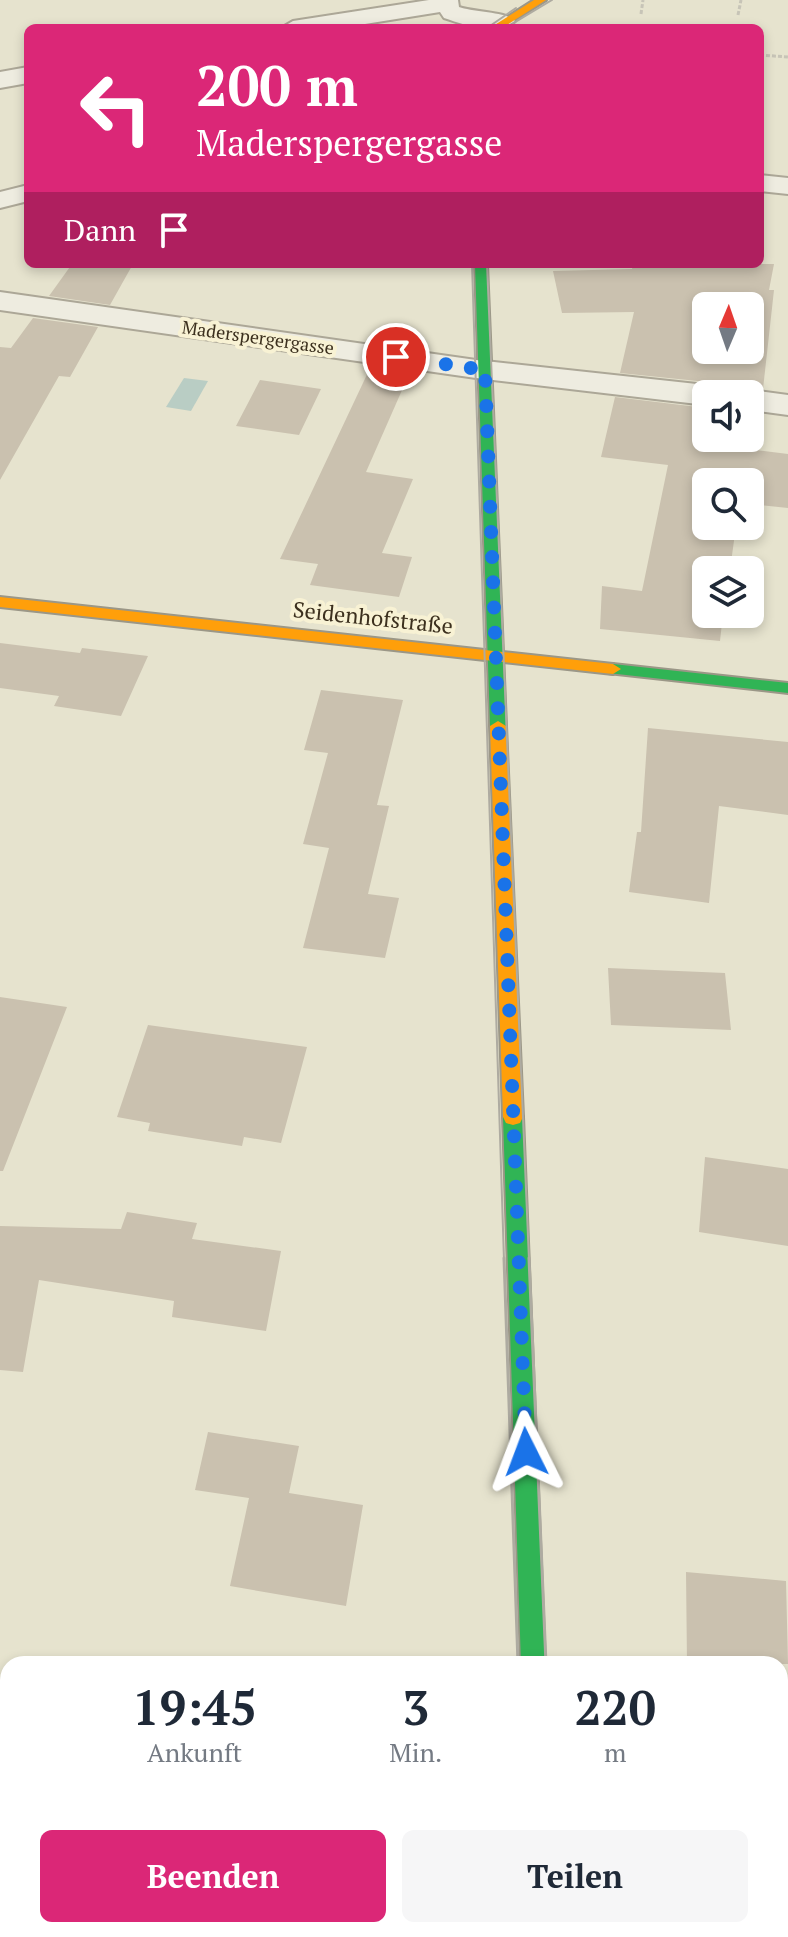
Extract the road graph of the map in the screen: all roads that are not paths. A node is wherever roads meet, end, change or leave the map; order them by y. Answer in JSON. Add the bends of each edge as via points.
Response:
{"nodes":[{"id":1,"x":541,"y":0,"type":"edge"},
{"id":2,"x":451,"y":11,"type":"edge"},
{"id":3,"x":507,"y":15,"type":"edge"},
{"id":4,"x":330,"y":24,"type":"edge"},
{"id":5,"x":24,"y":76,"type":"edge"},
{"id":6,"x":0,"y":80,"type":"edge"},
{"id":7,"x":764,"y":183,"type":"edge"},
{"id":8,"x":788,"y":186,"type":"edge"},
{"id":9,"x":24,"y":194,"type":"edge"},
{"id":10,"x":0,"y":200,"type":"edge"},
{"id":11,"x":481,"y":268,"type":"edge"},
{"id":12,"x":0,"y":301,"type":"edge"},
{"id":13,"x":485,"y":370,"type":"junction"},
{"id":14,"x":692,"y":393,"type":"edge"},
{"id":15,"x":764,"y":402,"type":"edge"},
{"id":16,"x":788,"y":405,"type":"edge"},
{"id":17,"x":0,"y":602,"type":"edge"},
{"id":18,"x":494,"y":654,"type":"junction"},
{"id":19,"x":788,"y":688,"type":"edge"},
{"id":20,"x":533,"y":1656,"type":"edge"}],
"edges":[{"from":1,"to":3,"type":"street"},
{"from":2,"to":3,"type":"street","via":[[475,21]]},
{"from":2,"to":4,"type":"street"},
{"from":5,"to":6,"type":"street"},
{"from":7,"to":8,"type":"street"},
{"from":9,"to":10,"type":"street"},
{"from":11,"to":13,"type":"street"},
{"from":12,"to":13,"type":"street","name":"Maderspergergasse"},
{"from":13,"to":14,"type":"street","name":"Maderspergergasse"},
{"from":13,"to":18,"type":"street"},
{"from":15,"to":16,"type":"street"},
{"from":17,"to":18,"type":"street","name":"Seidenhofstraße"},
{"from":18,"to":19,"type":"street","name":"Seidenhofstraße"},
{"from":18,"to":20,"type":"street"}]}
